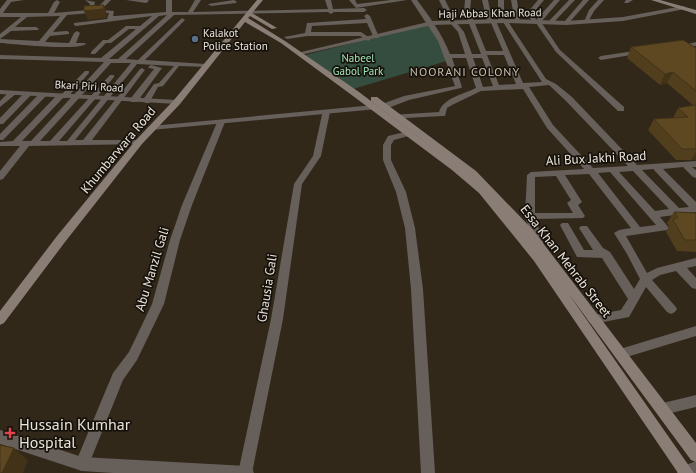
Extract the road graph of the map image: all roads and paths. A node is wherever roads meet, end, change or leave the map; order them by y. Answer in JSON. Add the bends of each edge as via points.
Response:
{"nodes":[{"id":1,"x":21,"y":0,"type":"edge"},
{"id":2,"x":88,"y":0,"type":"edge"},
{"id":3,"x":108,"y":0,"type":"edge"},
{"id":4,"x":129,"y":0,"type":"edge"},
{"id":5,"x":169,"y":0,"type":"edge"},
{"id":6,"x":198,"y":0,"type":"edge"},
{"id":7,"x":260,"y":0,"type":"edge"},
{"id":8,"x":328,"y":0,"type":"edge"},
{"id":9,"x":352,"y":0,"type":"edge"},
{"id":10,"x":404,"y":0,"type":"edge"},
{"id":11,"x":414,"y":0,"type":"edge"},
{"id":12,"x":442,"y":0,"type":"edge"},
{"id":13,"x":468,"y":0,"type":"edge"},
{"id":14,"x":485,"y":0,"type":"edge"},
{"id":15,"x":500,"y":0,"type":"edge"},
{"id":16,"x":514,"y":0,"type":"edge"},
{"id":17,"x":541,"y":0,"type":"edge"},
{"id":18,"x":557,"y":0,"type":"edge"},
{"id":19,"x":572,"y":0,"type":"edge"},
{"id":20,"x":586,"y":0,"type":"edge"},
{"id":21,"x":601,"y":0,"type":"edge"},
{"id":22,"x":654,"y":0,"type":"edge"},
{"id":23,"x":664,"y":0,"type":"edge"},
{"id":24,"x":9,"y":1,"type":"edge"},
{"id":25,"x":211,"y":1,"type":"edge"},
{"id":26,"x":393,"y":1,"type":"edge"},
{"id":27,"x":0,"y":2,"type":"edge"},
{"id":28,"x":57,"y":2,"type":"dead end"},
{"id":29,"x":234,"y":2,"type":"dead end"},
{"id":30,"x":375,"y":2,"type":"edge"},
{"id":31,"x":143,"y":7,"type":"edge"},
{"id":32,"x":363,"y":8,"type":"junction"},
{"id":33,"x":683,"y":8,"type":"junction"},
{"id":34,"x":90,"y":10,"type":"junction"},
{"id":35,"x":696,"y":10,"type":"edge"},
{"id":36,"x":97,"y":11,"type":"junction"},
{"id":37,"x":332,"y":12,"type":"junction"},
{"id":38,"x":0,"y":14,"type":"edge"},
{"id":39,"x":65,"y":14,"type":"junction"},
{"id":40,"x":158,"y":14,"type":"junction"},
{"id":41,"x":188,"y":14,"type":"junction"},
{"id":42,"x":209,"y":14,"type":"junction"},
{"id":43,"x":50,"y":15,"type":"junction"},
{"id":44,"x":248,"y":15,"type":"junction"},
{"id":45,"x":25,"y":16,"type":"junction"},
{"id":46,"x":126,"y":17,"type":"junction"},
{"id":47,"x":167,"y":18,"type":"junction"},
{"id":48,"x":182,"y":20,"type":"junction"},
{"id":49,"x":369,"y":21,"type":"junction"},
{"id":50,"x":492,"y":21,"type":"junction"},
{"id":51,"x":503,"y":21,"type":"junction"},
{"id":52,"x":518,"y":21,"type":"junction"},
{"id":53,"x":586,"y":21,"type":"junction"},
{"id":54,"x":109,"y":22,"type":"junction"},
{"id":55,"x":473,"y":22,"type":"junction"},
{"id":56,"x":536,"y":22,"type":"junction"},
{"id":57,"x":551,"y":22,"type":"junction"},
{"id":58,"x":148,"y":23,"type":"junction"},
{"id":59,"x":335,"y":23,"type":"junction"},
{"id":60,"x":432,"y":23,"type":"junction"},
{"id":61,"x":453,"y":23,"type":"junction"},
{"id":62,"x":566,"y":23,"type":"junction"},
{"id":63,"x":76,"y":24,"type":"dead end"},
{"id":64,"x":123,"y":25,"type":"dead end"},
{"id":65,"x":10,"y":26,"type":"junction"},
{"id":66,"x":142,"y":28,"type":"junction"},
{"id":67,"x":25,"y":29,"type":"junction"},
{"id":68,"x":36,"y":29,"type":"dead end"},
{"id":69,"x":67,"y":33,"type":"dead end"},
{"id":70,"x":77,"y":33,"type":"dead end"},
{"id":71,"x":49,"y":34,"type":"junction"},
{"id":72,"x":308,"y":34,"type":"junction"},
{"id":73,"x":0,"y":37,"type":"edge"},
{"id":74,"x":287,"y":37,"type":"junction"},
{"id":75,"x":376,"y":37,"type":"junction"},
{"id":76,"x":368,"y":38,"type":"junction"},
{"id":77,"x":0,"y":41,"type":"edge"},
{"id":78,"x":10,"y":42,"type":"junction"},
{"id":79,"x":42,"y":43,"type":"junction"},
{"id":80,"x":83,"y":44,"type":"dead end"},
{"id":81,"x":70,"y":45,"type":"junction"},
{"id":82,"x":694,"y":46,"type":"edge"},
{"id":83,"x":668,"y":48,"type":"edge"},
{"id":84,"x":303,"y":52,"type":"junction"},
{"id":85,"x":646,"y":52,"type":"edge"},
{"id":86,"x":93,"y":53,"type":"dead end"},
{"id":87,"x":506,"y":53,"type":"junction"},
{"id":88,"x":485,"y":54,"type":"junction"},
{"id":89,"x":449,"y":56,"type":"junction"},
{"id":90,"x":469,"y":56,"type":"junction"},
{"id":91,"x":0,"y":57,"type":"edge"},
{"id":92,"x":601,"y":58,"type":"dead end"},
{"id":93,"x":54,"y":59,"type":"junction"},
{"id":94,"x":105,"y":61,"type":"junction"},
{"id":95,"x":120,"y":61,"type":"junction"},
{"id":96,"x":137,"y":61,"type":"junction"},
{"id":97,"x":206,"y":66,"type":"junction"},
{"id":98,"x":151,"y":67,"type":"dead end"},
{"id":99,"x":176,"y":67,"type":"dead end"},
{"id":100,"x":142,"y":70,"type":"dead end"},
{"id":101,"x":87,"y":72,"type":"dead end"},
{"id":102,"x":112,"y":76,"type":"dead end"},
{"id":103,"x":551,"y":83,"type":"junction"},
{"id":104,"x":523,"y":86,"type":"junction"},
{"id":105,"x":497,"y":88,"type":"junction"},
{"id":106,"x":480,"y":89,"type":"junction"},
{"id":107,"x":0,"y":92,"type":"edge"},
{"id":108,"x":13,"y":93,"type":"junction"},
{"id":109,"x":28,"y":94,"type":"junction"},
{"id":110,"x":44,"y":95,"type":"junction"},
{"id":111,"x":62,"y":96,"type":"junction"},
{"id":112,"x":76,"y":97,"type":"junction"},
{"id":113,"x":92,"y":98,"type":"junction"},
{"id":114,"x":107,"y":98,"type":"junction"},
{"id":115,"x":119,"y":99,"type":"junction"},
{"id":116,"x":134,"y":100,"type":"junction"},
{"id":117,"x":146,"y":101,"type":"junction"},
{"id":118,"x":176,"y":102,"type":"junction"},
{"id":119,"x":0,"y":105,"type":"edge"},
{"id":120,"x":621,"y":109,"type":"dead end"},
{"id":121,"x":383,"y":110,"type":"junction"},
{"id":122,"x":326,"y":112,"type":"junction"},
{"id":123,"x":399,"y":117,"type":"junction"},
{"id":124,"x":0,"y":122,"type":"edge"},
{"id":125,"x":221,"y":122,"type":"junction"},
{"id":126,"x":151,"y":128,"type":"junction"},
{"id":127,"x":408,"y":133,"type":"junction"},
{"id":128,"x":0,"y":139,"type":"edge"},
{"id":129,"x":53,"y":142,"type":"junction"},
{"id":130,"x":70,"y":142,"type":"junction"},
{"id":131,"x":86,"y":142,"type":"junction"},
{"id":132,"x":139,"y":142,"type":"junction"},
{"id":133,"x":16,"y":143,"type":"junction"},
{"id":134,"x":30,"y":143,"type":"junction"},
{"id":135,"x":696,"y":164,"type":"edge"},
{"id":136,"x":686,"y":166,"type":"junction"},
{"id":137,"x":657,"y":168,"type":"junction"},
{"id":138,"x":634,"y":169,"type":"junction"},
{"id":139,"x":614,"y":170,"type":"junction"},
{"id":140,"x":592,"y":172,"type":"junction"},
{"id":141,"x":559,"y":174,"type":"junction"},
{"id":142,"x":696,"y":175,"type":"edge"},
{"id":143,"x":0,"y":177,"type":"edge"},
{"id":144,"x":695,"y":211,"type":"edge"},
{"id":145,"x":677,"y":212,"type":"junction"},
{"id":146,"x":652,"y":215,"type":"junction"},
{"id":147,"x":530,"y":216,"type":"junction"},
{"id":148,"x":565,"y":225,"type":"dead end"},
{"id":149,"x":584,"y":228,"type":"dead end"},
{"id":150,"x":638,"y":231,"type":"junction"},
{"id":151,"x":535,"y":247,"type":"junction"},
{"id":152,"x":603,"y":253,"type":"junction"},
{"id":153,"x":696,"y":262,"type":"edge"},
{"id":154,"x":678,"y":266,"type":"junction"},
{"id":155,"x":645,"y":279,"type":"junction"},
{"id":156,"x":696,"y":285,"type":"edge"},
{"id":157,"x":634,"y":298,"type":"junction"},
{"id":158,"x":671,"y":309,"type":"dead end"},
{"id":159,"x":593,"y":319,"type":"junction"},
{"id":160,"x":0,"y":320,"type":"edge"},
{"id":161,"x":696,"y":331,"type":"edge"},
{"id":162,"x":620,"y":354,"type":"junction"},
{"id":163,"x":696,"y":401,"type":"edge"},
{"id":164,"x":663,"y":409,"type":"junction"},
{"id":165,"x":0,"y":437,"type":"edge"},
{"id":166,"x":694,"y":448,"type":"edge"},
{"id":167,"x":82,"y":464,"type":"junction"},
{"id":168,"x":100,"y":469,"type":"edge"},
{"id":169,"x":688,"y":471,"type":"edge"},
{"id":170,"x":206,"y":472,"type":"edge"},
{"id":171,"x":246,"y":473,"type":"edge"},
{"id":172,"x":428,"y":473,"type":"edge"}],
"edges":[{"from":1,"to":24,"type":"street"},
{"from":2,"to":34,"type":"street","via":[[93,3]]},
{"from":3,"to":36,"type":"street"},
{"from":4,"to":31,"type":"street"},
{"from":5,"to":47,"type":"street"},
{"from":6,"to":25,"type":"street"},
{"from":6,"to":41,"type":"street"},
{"from":7,"to":44,"type":"main road","name":"Khumbarwara Road"},
{"from":8,"to":37,"type":"street"},
{"from":9,"to":32,"type":"street","via":[[356,6]]},
{"from":10,"to":26,"type":"street"},
{"from":11,"to":60,"type":"street"},
{"from":12,"to":61,"type":"street"},
{"from":13,"to":55,"type":"street","via":[[467,11]]},
{"from":14,"to":50,"type":"street"},
{"from":15,"to":51,"type":"street"},
{"from":16,"to":52,"type":"street"},
{"from":17,"to":56,"type":"street","via":[[531,12]]},
{"from":18,"to":56,"type":"street"},
{"from":19,"to":57,"type":"street"},
{"from":20,"to":62,"type":"street"},
{"from":21,"to":53,"type":"street"},
{"from":22,"to":33,"type":"main road"},
{"from":23,"to":35,"type":"main road"},
{"from":24,"to":27,"type":"street"},
{"from":24,"to":38,"type":"street"},
{"from":25,"to":29,"type":"street"},
{"from":25,"to":42,"type":"street"},
{"from":26,"to":30,"type":"street"},
{"from":28,"to":43,"type":"street"},
{"from":30,"to":32,"type":"street"},
{"from":31,"to":40,"type":"street"},
{"from":31,"to":46,"type":"street"},
{"from":32,"to":37,"type":"street"},
{"from":32,"to":49,"type":"street"},
{"from":33,"to":35,"type":"main road"},
{"from":33,"to":53,"type":"street","name":"Haji Abbas Khan Road","via":[[623,19]]},
{"from":34,"to":36,"type":"street"},
{"from":34,"to":39,"type":"street"},
{"from":36,"to":54,"type":"street","via":[[112,12]]},
{"from":37,"to":44,"type":"street"},
{"from":37,"to":59,"type":"street"},
{"from":38,"to":45,"type":"street"},
{"from":39,"to":43,"type":"street"},
{"from":39,"to":71,"type":"street"},
{"from":40,"to":47,"type":"street"},
{"from":40,"to":58,"type":"street"},
{"from":41,"to":42,"type":"street"},
{"from":41,"to":47,"type":"street"},
{"from":42,"to":44,"type":"street"},
{"from":43,"to":45,"type":"street"},
{"from":44,"to":48,"type":"street"},
{"from":44,"to":74,"type":"main road","name":"Essa Khan Mehrab Street"},
{"from":44,"to":84,"type":"main road"},
{"from":44,"to":97,"type":"main road","name":"Khumbarwara Road"},
{"from":45,"to":65,"type":"street"},
{"from":46,"to":54,"type":"street"},
{"from":46,"to":64,"type":"street"},
{"from":47,"to":48,"type":"street"},
{"from":47,"to":58,"type":"street"},
{"from":47,"to":95,"type":"street"},
{"from":48,"to":96,"type":"street"},
{"from":49,"to":59,"type":"street"},
{"from":49,"to":75,"type":"street"},
{"from":50,"to":51,"type":"street","name":"Haji Abbas Khan Road"},
{"from":50,"to":55,"type":"street","name":"Haji Abbas Khan Road"},
{"from":50,"to":87,"type":"street"},
{"from":51,"to":52,"type":"street","name":"Haji Abbas Khan Road"},
{"from":51,"to":103,"type":"street","via":[[544,80]]},
{"from":52,"to":56,"type":"street","name":"Haji Abbas Khan Road"},
{"from":53,"to":62,"type":"street","name":"Haji Abbas Khan Road"},
{"from":54,"to":63,"type":"street"},
{"from":55,"to":61,"type":"street","name":"Haji Abbas Khan Road"},
{"from":55,"to":88,"type":"street"},
{"from":56,"to":57,"type":"street","name":"Haji Abbas Khan Road"},
{"from":56,"to":120,"type":"street","via":[[558,51]]},
{"from":57,"to":62,"type":"street","name":"Haji Abbas Khan Road"},
{"from":58,"to":66,"type":"street"},
{"from":59,"to":72,"type":"street","via":[[309,24]]},
{"from":60,"to":61,"type":"street","name":"Haji Abbas Khan Road"},
{"from":60,"to":75,"type":"street","name":"Haji Abbas Khan Road"},
{"from":60,"to":89,"type":"street"},
{"from":61,"to":90,"type":"street","via":[[461,32]]},
{"from":65,"to":67,"type":"street"},
{"from":65,"to":73,"type":"street"},
{"from":66,"to":86,"type":"street","via":[[128,27],[109,42],[105,41]]},
{"from":66,"to":94,"type":"street"},
{"from":67,"to":68,"type":"street"},
{"from":67,"to":78,"type":"street"},
{"from":69,"to":71,"type":"street"},
{"from":70,"to":81,"type":"street"},
{"from":71,"to":79,"type":"street"},
{"from":72,"to":74,"type":"street"},
{"from":72,"to":76,"type":"street","via":[[361,34]]},
{"from":74,"to":84,"type":"main road","name":"Essa Khan Mehrab Street"},
{"from":75,"to":76,"type":"street","name":"Haji Abbas Khan Road"},
{"from":76,"to":84,"type":"street","name":"Haji Abbas Khan Road"},
{"from":77,"to":78,"type":"street"},
{"from":78,"to":79,"type":"street"},
{"from":79,"to":81,"type":"street"},
{"from":80,"to":81,"type":"street"},
{"from":81,"to":93,"type":"street"},
{"from":82,"to":83,"type":"street"},
{"from":84,"to":121,"type":"main road","name":"Essa Khan Mehrab Street"},
{"from":85,"to":92,"type":"street"},
{"from":87,"to":88,"type":"street"},
{"from":87,"to":104,"type":"street"},
{"from":88,"to":90,"type":"street"},
{"from":88,"to":105,"type":"street"},
{"from":89,"to":90,"type":"street"},
{"from":89,"to":121,"type":"street","via":[[459,87],[407,98]]},
{"from":90,"to":106,"type":"street"},
{"from":91,"to":93,"type":"street"},
{"from":93,"to":94,"type":"street"},
{"from":94,"to":95,"type":"street"},
{"from":94,"to":112,"type":"street"},
{"from":95,"to":96,"type":"street"},
{"from":96,"to":97,"type":"street"},
{"from":96,"to":114,"type":"street"},
{"from":97,"to":118,"type":"main road","name":"Khumbarwara Road"},
{"from":98,"to":116,"type":"street","via":[[159,68]]},
{"from":99,"to":117,"type":"street","via":[[160,85],[156,85]]},
{"from":100,"to":115,"type":"street"},
{"from":101,"to":111,"type":"street"},
{"from":102,"to":113,"type":"street"},
{"from":103,"to":104,"type":"street"},
{"from":103,"to":138,"type":"street"},
{"from":104,"to":105,"type":"street"},
{"from":104,"to":140,"type":"street","via":[[550,126]]},
{"from":105,"to":106,"type":"street"},
{"from":106,"to":123,"type":"street","via":[[449,103],[444,107],[442,114]]},
{"from":107,"to":108,"type":"street","name":"Bkari Piri Road"},
{"from":108,"to":109,"type":"street","name":"Bkari Piri Road"},
{"from":108,"to":119,"type":"street"},
{"from":109,"to":110,"type":"street","name":"Bkari Piri Road"},
{"from":109,"to":124,"type":"street"},
{"from":110,"to":111,"type":"street","name":"Bkari Piri Road"},
{"from":110,"to":128,"type":"street"},
{"from":111,"to":112,"type":"street","name":"Bkari Piri Road"},
{"from":111,"to":133,"type":"street"},
{"from":112,"to":113,"type":"street","name":"Bkari Piri Road"},
{"from":112,"to":134,"type":"street"},
{"from":113,"to":114,"type":"street","name":"Bkari Piri Road"},
{"from":113,"to":129,"type":"street"},
{"from":114,"to":115,"type":"street","name":"Bkari Piri Road"},
{"from":114,"to":130,"type":"street"},
{"from":115,"to":116,"type":"street","name":"Bkari Piri Road"},
{"from":115,"to":131,"type":"street"},
{"from":116,"to":117,"type":"street","name":"Bkari Piri Road"},
{"from":117,"to":118,"type":"street","name":"Bkari Piri Road"},
{"from":118,"to":126,"type":"main road","name":"Khumbarwara Road"},
{"from":121,"to":122,"type":"street"},
{"from":121,"to":123,"type":"main road","name":"Essa Khan Mehrab Street"},
{"from":121,"to":127,"type":"main road","name":"Essa Khan Mehrab Street"},
{"from":122,"to":125,"type":"street"},
{"from":122,"to":171,"type":"street","name":"Ghausia Gali","via":[[317,156],[298,184],[278,319]]},
{"from":123,"to":151,"type":"main road","name":"Essa Khan Mehrab Street","via":[[482,181]]},
{"from":125,"to":126,"type":"street"},
{"from":125,"to":167,"type":"street","name":"Abu Manzil Gali","via":[[187,205],[158,304],[133,356],[118,377]]},
{"from":126,"to":132,"type":"main road","name":"Khumbarwara Road"},
{"from":127,"to":151,"type":"main road","name":"Essa Khan Mehrab Street","via":[[482,192]]},
{"from":127,"to":172,"type":"street","via":[[391,138],[387,160],[401,192],[410,228],[417,289]]},
{"from":128,"to":133,"type":"street"},
{"from":129,"to":130,"type":"street"},
{"from":129,"to":134,"type":"street"},
{"from":130,"to":131,"type":"street"},
{"from":131,"to":132,"type":"street"},
{"from":132,"to":160,"type":"main road","name":"Khumbarwara Road"},
{"from":133,"to":134,"type":"street"},
{"from":134,"to":143,"type":"street"},
{"from":135,"to":136,"type":"street","name":"Ali Bux Jakhi Road"},
{"from":136,"to":137,"type":"street","name":"Ali Bux Jakhi Road"},
{"from":136,"to":142,"type":"street"},
{"from":137,"to":138,"type":"street","name":"Ali Bux Jakhi Road"},
{"from":137,"to":144,"type":"street"},
{"from":138,"to":139,"type":"street","name":"Ali Bux Jakhi Road"},
{"from":138,"to":145,"type":"street"},
{"from":139,"to":140,"type":"street","name":"Ali Bux Jakhi Road"},
{"from":139,"to":146,"type":"street"},
{"from":140,"to":141,"type":"street","name":"Ali Bux Jakhi Road"},
{"from":140,"to":150,"type":"street"},
{"from":141,"to":147,"type":"street","name":"Ali Bux Jakhi Road","via":[[531,175]]},
{"from":141,"to":147,"type":"street","via":[[577,202],[572,203],[580,216]]},
{"from":144,"to":145,"type":"street"},
{"from":145,"to":146,"type":"street"},
{"from":146,"to":150,"type":"street","via":[[664,228]]},
{"from":147,"to":151,"type":"street","name":"Ali Bux Jakhi Road"},
{"from":148,"to":152,"type":"street","via":[[581,254]]},
{"from":149,"to":152,"type":"street"},
{"from":150,"to":155,"type":"street","via":[[619,233]]},
{"from":151,"to":159,"type":"main road","name":"Essa Khan Mehrab Street"},
{"from":151,"to":169,"type":"main road","name":"Essa Khan Mehrab Street"},
{"from":152,"to":157,"type":"street"},
{"from":153,"to":154,"type":"street"},
{"from":154,"to":155,"type":"street","via":[[657,272]]},
{"from":154,"to":156,"type":"street"},
{"from":155,"to":157,"type":"street"},
{"from":155,"to":158,"type":"street"},
{"from":157,"to":159,"type":"street","via":[[624,314]]},
{"from":159,"to":162,"type":"main road","name":"Essa Khan Mehrab Street"},
{"from":161,"to":162,"type":"street"},
{"from":162,"to":164,"type":"main road","name":"Essa Khan Mehrab Street"},
{"from":163,"to":164,"type":"street"},
{"from":164,"to":166,"type":"main road","name":"Essa Khan Mehrab Street"},
{"from":165,"to":167,"type":"street"},
{"from":167,"to":168,"type":"street"},
{"from":168,"to":170,"type":"street"},
{"from":170,"to":171,"type":"street"}]}
